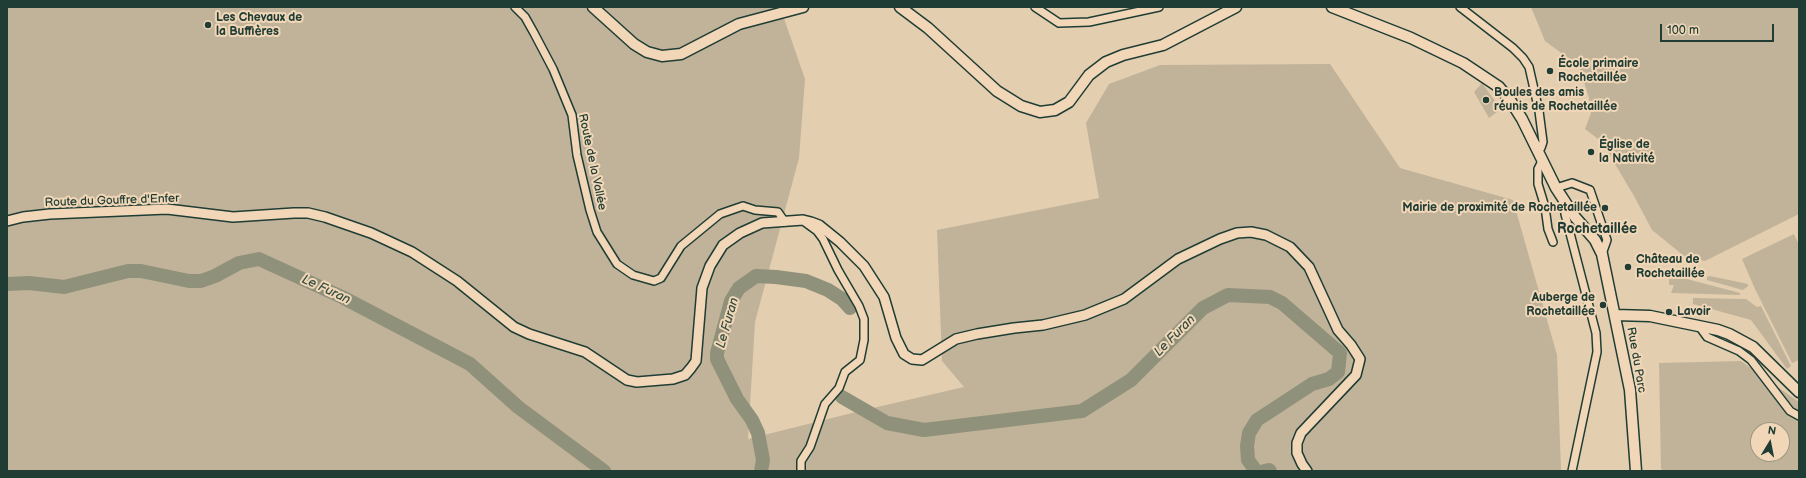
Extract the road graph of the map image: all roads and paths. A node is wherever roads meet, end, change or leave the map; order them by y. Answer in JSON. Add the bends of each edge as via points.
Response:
{"nodes":[{"id":1,"x":515,"y":7,"type":"edge"},
{"id":2,"x":593,"y":7,"type":"edge"},
{"id":3,"x":803,"y":7,"type":"edge"},
{"id":4,"x":900,"y":7,"type":"edge"},
{"id":5,"x":1035,"y":7,"type":"edge"},
{"id":6,"x":1159,"y":7,"type":"edge"},
{"id":7,"x":1236,"y":7,"type":"edge"},
{"id":8,"x":1332,"y":7,"type":"edge"},
{"id":9,"x":1460,"y":7,"type":"edge"},
{"id":10,"x":1537,"y":150,"type":"junction"},
{"id":11,"x":1542,"y":161,"type":"junction"},
{"id":12,"x":1556,"y":188,"type":"junction"},
{"id":13,"x":1564,"y":200,"type":"junction"},
{"id":14,"x":803,"y":220,"type":"junction"},
{"id":15,"x":7,"y":221,"type":"edge"},
{"id":16,"x":785,"y":222,"type":"junction"},
{"id":17,"x":1553,"y":242,"type":"dead end"},
{"id":18,"x":1602,"y":254,"type":"junction"},
{"id":19,"x":1615,"y":315,"type":"junction"},
{"id":20,"x":1699,"y":326,"type":"junction"},
{"id":21,"x":1799,"y":392,"type":"edge"},
{"id":22,"x":1799,"y":416,"type":"edge"},
{"id":23,"x":801,"y":471,"type":"edge"},
{"id":24,"x":1307,"y":471,"type":"edge"},
{"id":25,"x":1572,"y":471,"type":"edge"},
{"id":26,"x":1636,"y":471,"type":"edge"}],
"edges":[{"from":1,"to":16,"type":"street","name":"Route de la Vallée","via":[[525,17],[553,69],[572,115],[577,155],[590,210],[597,232],[617,264],[633,275],[654,281],[661,278],[680,246],[720,214],[743,206],[778,212]]},
{"from":2,"to":3,"type":"main road","via":[[634,44],[647,52],[662,56],[680,54],[739,24]]},
{"from":4,"to":7,"type":"main road","via":[[928,28],[997,91],[1021,106],[1040,112],[1055,110],[1069,102],[1089,74],[1106,62],[1164,45]]},
{"from":5,"to":6,"type":"street","via":[[1059,23],[1070,23],[1103,20]]},
{"from":8,"to":10,"type":"main road","name":"Rue du Parc","via":[[1411,38],[1485,76],[1510,100]]},
{"from":9,"to":10,"type":"street","via":[[1513,48],[1529,67],[1542,142],[1541,148]]},
{"from":10,"to":11,"type":"main road","name":"Rue du Parc"},
{"from":11,"to":12,"type":"main road","name":"Rue du Parc"},
{"from":11,"to":17,"type":"street","via":[[1538,169],[1538,184]]},
{"from":12,"to":13,"type":"main road","name":"Rue du Parc"},
{"from":12,"to":18,"type":"street","via":[[1572,183],[1590,190],[1607,240]]},
{"from":13,"to":18,"type":"main road","name":"Rue du Parc","via":[[1574,217],[1595,240]]},
{"from":13,"to":25,"type":"street","via":[[1565,214],[1596,333],[1597,352]]},
{"from":14,"to":16,"type":"street","name":"Route du Gouffre d'Enfer"},
{"from":14,"to":23,"type":"street","via":[[817,230],[823,239],[859,306],[864,319],[864,340],[860,360],[845,372],[835,395],[825,404],[810,447],[801,461]]},
{"from":14,"to":24,"type":"street","name":"Route du Gouffre d'Enfer","via":[[819,225],[864,266],[884,297],[896,338],[904,354],[912,359],[922,360],[956,339],[1062,322],[1108,306],[1137,291],[1178,259],[1237,233],[1251,232],[1278,240],[1290,246],[1309,267],[1338,330],[1352,345],[1360,359],[1356,375],[1301,433],[1297,453]]},
{"from":15,"to":16,"type":"street","name":"Route du Gouffre d'Enfer","via":[[23,216],[167,209],[234,217],[294,213],[325,217],[371,233],[412,252],[457,281],[514,327],[586,352],[627,380],[637,382],[673,380],[685,375],[696,361],[702,288],[710,266],[723,245],[740,233],[762,223]]},
{"from":18,"to":19,"type":"main road","name":"Rue du Parc"},
{"from":19,"to":20,"type":"main road","via":[[1650,316]]},
{"from":19,"to":26,"type":"main road","name":"Rue du Parc","via":[[1630,390]]},
{"from":20,"to":21,"type":"main road","via":[[1729,334],[1753,347]]},
{"from":20,"to":22,"type":"street","via":[[1707,338],[1739,351],[1751,360],[1790,411]]}]}
